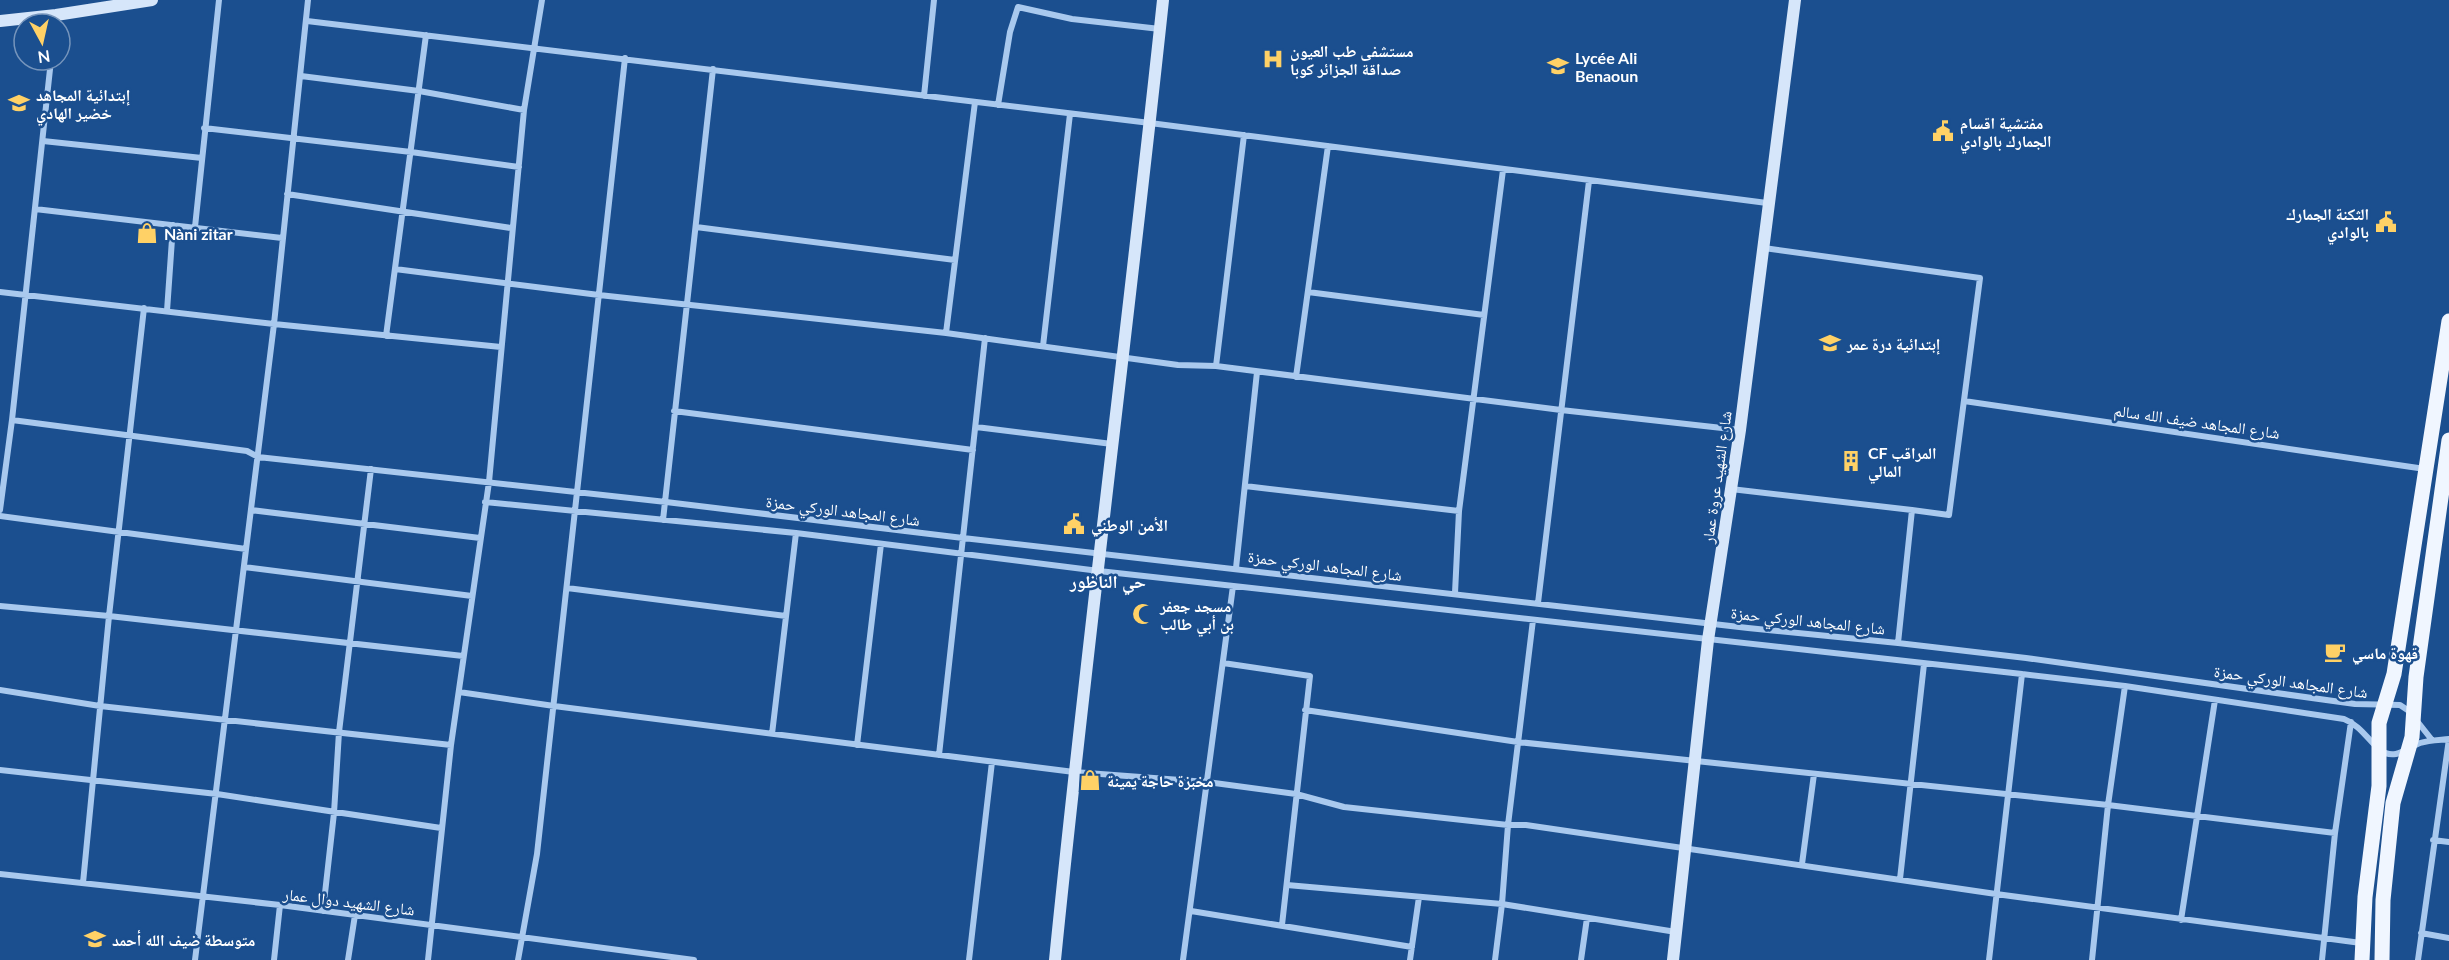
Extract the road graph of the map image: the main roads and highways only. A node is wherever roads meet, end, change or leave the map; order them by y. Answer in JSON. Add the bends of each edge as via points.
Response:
{"nodes":[{"id":1,"x":2449,"y":321,"type":"edge"},
{"id":2,"x":2449,"y":440,"type":"edge"},
{"id":3,"x":2362,"y":960,"type":"edge"},
{"id":4,"x":2382,"y":960,"type":"edge"}],
"edges":[{"from":1,"to":3,"type":"main road","via":[[2394,674],[2379,723],[2379,786],[2365,897]]},
{"from":2,"to":4,"type":"main road","via":[[2423,620],[2410,749],[2392,813],[2383,900]]}]}
